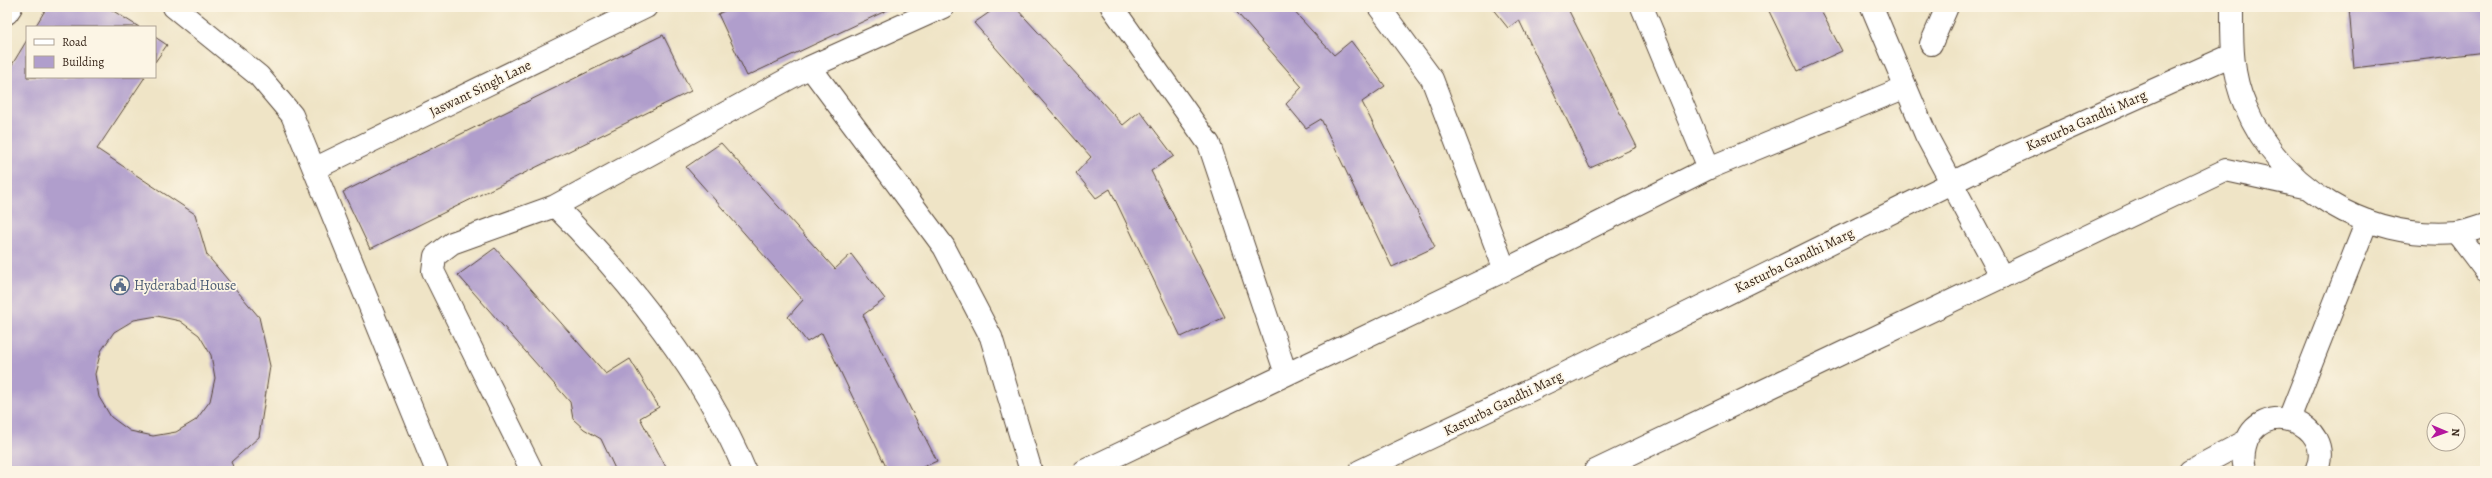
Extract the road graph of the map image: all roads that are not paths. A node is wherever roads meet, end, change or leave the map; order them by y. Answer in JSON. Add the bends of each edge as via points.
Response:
{"nodes":[{"id":1,"x":11,"y":7,"type":"edge"},
{"id":2,"x":174,"y":7,"type":"edge"},
{"id":3,"x":646,"y":7,"type":"edge"},
{"id":4,"x":943,"y":7,"type":"edge"},
{"id":5,"x":1112,"y":7,"type":"edge"},
{"id":6,"x":1379,"y":7,"type":"edge"},
{"id":7,"x":1642,"y":7,"type":"edge"},
{"id":8,"x":1872,"y":7,"type":"edge"},
{"id":9,"x":1946,"y":7,"type":"edge"},
{"id":10,"x":2232,"y":7,"type":"edge"},
{"id":11,"x":7,"y":13,"type":"edge"},
{"id":12,"x":1931,"y":44,"type":"dead end"},
{"id":13,"x":2232,"y":55,"type":"junction"},
{"id":14,"x":810,"y":67,"type":"junction"},
{"id":15,"x":1906,"y":87,"type":"junction"},
{"id":16,"x":1709,"y":168,"type":"junction"},
{"id":17,"x":314,"y":169,"type":"junction"},
{"id":18,"x":1953,"y":182,"type":"junction"},
{"id":19,"x":2304,"y":187,"type":"junction"},
{"id":20,"x":555,"y":206,"type":"junction"},
{"id":21,"x":2367,"y":221,"type":"junction"},
{"id":22,"x":2485,"y":225,"type":"edge"},
{"id":23,"x":2457,"y":233,"type":"junction"},
{"id":24,"x":1505,"y":270,"type":"junction"},
{"id":25,"x":2485,"y":270,"type":"edge"},
{"id":26,"x":2002,"y":277,"type":"junction"},
{"id":27,"x":1286,"y":374,"type":"junction"},
{"id":28,"x":2289,"y":419,"type":"junction"},
{"id":29,"x":2246,"y":441,"type":"junction"},
{"id":30,"x":2318,"y":470,"type":"edge"},
{"id":31,"x":437,"y":471,"type":"edge"},
{"id":32,"x":532,"y":471,"type":"edge"},
{"id":33,"x":745,"y":471,"type":"edge"},
{"id":34,"x":1031,"y":471,"type":"edge"},
{"id":35,"x":1084,"y":471,"type":"edge"},
{"id":36,"x":1360,"y":471,"type":"edge"},
{"id":37,"x":1595,"y":471,"type":"edge"},
{"id":38,"x":2190,"y":471,"type":"edge"},
{"id":39,"x":2246,"y":471,"type":"edge"}],
"edges":[{"from":1,"to":11,"type":"main road"},
{"from":2,"to":17,"type":"main road","via":[[259,76],[292,115]]},
{"from":3,"to":17,"type":"main road","name":"Jaswant Singh Lane"},
{"from":4,"to":14,"type":"main road"},
{"from":5,"to":27,"type":"main road","via":[[1209,144]]},
{"from":6,"to":24,"type":"main road","via":[[1432,79]]},
{"from":7,"to":16,"type":"main road"},
{"from":8,"to":15,"type":"main road"},
{"from":9,"to":12,"type":"main road"},
{"from":10,"to":13,"type":"main road"},
{"from":13,"to":18,"type":"main road","name":"Kasturba Gandhi Marg"},
{"from":13,"to":19,"type":"main road","via":[[2244,105],[2269,150]]},
{"from":14,"to":20,"type":"main road"},
{"from":14,"to":34,"type":"main road","via":[[944,247],[991,337]]},
{"from":15,"to":16,"type":"main road"},
{"from":15,"to":18,"type":"main road","via":[[1926,135]]},
{"from":16,"to":24,"type":"main road"},
{"from":17,"to":31,"type":"main road"},
{"from":18,"to":26,"type":"main road"},
{"from":18,"to":36,"type":"main road","name":"Kasturba Gandhi Marg","via":[[1558,377]]},
{"from":19,"to":21,"type":"main road","via":[[2350,216]]},
{"from":19,"to":26,"type":"main road","via":[[2226,170]]},
{"from":20,"to":32,"type":"main road","via":[[452,243],[435,256],[433,271]]},
{"from":20,"to":33,"type":"main road","via":[[586,236],[676,348],[733,442]]},
{"from":21,"to":23,"type":"main road","via":[[2402,232]]},
{"from":21,"to":28,"type":"main road"},
{"from":22,"to":23,"type":"main road"},
{"from":23,"to":25,"type":"main road"},
{"from":24,"to":27,"type":"main road"},
{"from":26,"to":37,"type":"main road"},
{"from":27,"to":35,"type":"main road"},
{"from":28,"to":29,"type":"main road","via":[[2276,418],[2264,422],[2253,430]]},
{"from":28,"to":30,"type":"main road","via":[[2311,432],[2318,444]]},
{"from":29,"to":38,"type":"main road"},
{"from":29,"to":39,"type":"main road","via":[[2243,454]]}]}
